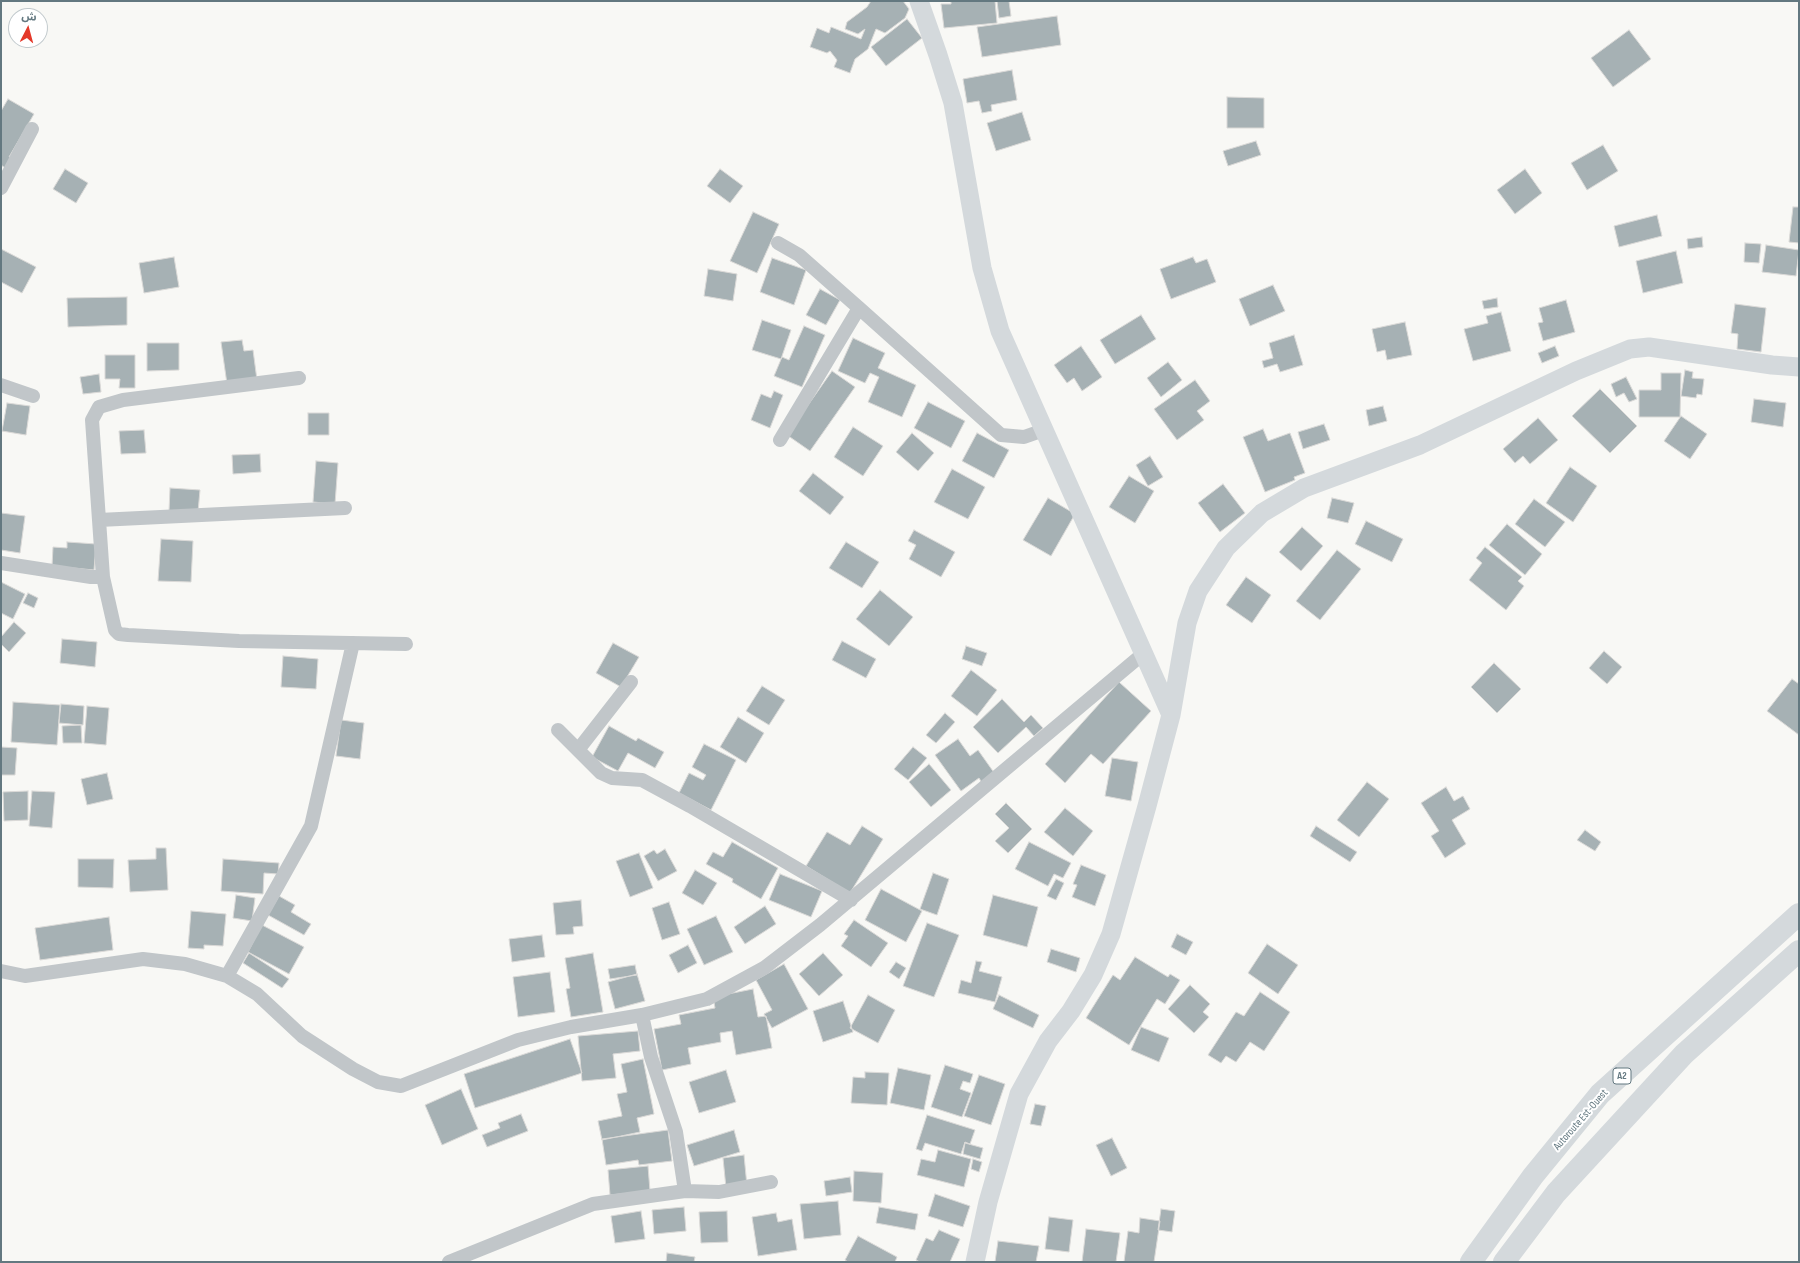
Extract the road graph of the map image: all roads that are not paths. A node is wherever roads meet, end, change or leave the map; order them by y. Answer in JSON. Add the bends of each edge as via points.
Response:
{"nodes":[{"id":1,"x":919,"y":1,"type":"edge"},
{"id":2,"x":32,"y":129,"type":"dead end"},
{"id":3,"x":1,"y":188,"type":"edge"},
{"id":4,"x":778,"y":243,"type":"dead end"},
{"id":5,"x":859,"y":308,"type":"junction"},
{"id":6,"x":1799,"y":367,"type":"edge"},
{"id":7,"x":299,"y":378,"type":"dead end"},
{"id":8,"x":1,"y":385,"type":"edge"},
{"id":9,"x":33,"y":396,"type":"dead end"},
{"id":10,"x":1044,"y":430,"type":"junction"},
{"id":11,"x":780,"y":440,"type":"dead end"},
{"id":12,"x":345,"y":508,"type":"dead end"},
{"id":13,"x":99,"y":520,"type":"junction"},
{"id":14,"x":1,"y":562,"type":"edge"},
{"id":15,"x":103,"y":577,"type":"junction"},
{"id":16,"x":353,"y":643,"type":"junction"},
{"id":17,"x":406,"y":644,"type":"dead end"},
{"id":18,"x":1144,"y":653,"type":"junction"},
{"id":19,"x":631,"y":682,"type":"dead end"},
{"id":20,"x":1171,"y":715,"type":"junction"},
{"id":21,"x":558,"y":730,"type":"dead end"},
{"id":22,"x":578,"y":750,"type":"junction"},
{"id":23,"x":851,"y":900,"type":"junction"},
{"id":24,"x":1799,"y":914,"type":"edge"},
{"id":25,"x":1799,"y":951,"type":"edge"},
{"id":26,"x":1,"y":971,"type":"edge"},
{"id":27,"x":227,"y":976,"type":"junction"},
{"id":28,"x":642,"y":1015,"type":"junction"},
{"id":29,"x":771,"y":1182,"type":"dead end"},
{"id":30,"x":685,"y":1191,"type":"junction"},
{"id":31,"x":449,"y":1262,"type":"edge"},
{"id":32,"x":974,"y":1262,"type":"edge"},
{"id":33,"x":1471,"y":1262,"type":"edge"},
{"id":34,"x":1504,"y":1262,"type":"edge"}],
"edges":[{"from":1,"to":10,"type":"main road","via":[[953,103],[982,268],[1000,331]]},
{"from":2,"to":3,"type":"street"},
{"from":4,"to":5,"type":"street","via":[[799,255]]},
{"from":5,"to":10,"type":"street","via":[[1001,435],[1024,437]]},
{"from":5,"to":11,"type":"street"},
{"from":6,"to":20,"type":"main road","via":[[1772,366],[1649,347],[1630,348],[1576,370],[1420,445],[1304,488],[1262,513],[1226,548],[1198,591],[1187,623]]},
{"from":7,"to":13,"type":"street","via":[[123,400],[99,407],[92,420]]},
{"from":8,"to":9,"type":"street"},
{"from":10,"to":18,"type":"main road"},
{"from":12,"to":13,"type":"street"},
{"from":13,"to":15,"type":"street"},
{"from":14,"to":15,"type":"street"},
{"from":15,"to":16,"type":"street","via":[[113,625],[119,634],[239,641]]},
{"from":16,"to":17,"type":"street"},
{"from":16,"to":27,"type":"street","via":[[311,826]]},
{"from":18,"to":20,"type":"main road"},
{"from":18,"to":23,"type":"street"},
{"from":19,"to":22,"type":"street"},
{"from":20,"to":32,"type":"main road","via":[[1111,934],[1093,975],[1071,1011],[1048,1041],[1018,1094]]},
{"from":21,"to":22,"type":"street"},
{"from":22,"to":23,"type":"street","via":[[601,773],[612,778],[642,780]]},
{"from":23,"to":28,"type":"street","via":[[764,968],[707,999]]},
{"from":24,"to":33,"type":"highway","name":"Autoroute Est-Ouest","number":"A2","via":[[1600,1094],[1533,1176]]},
{"from":25,"to":34,"type":"highway","via":[[1684,1054],[1556,1193]]},
{"from":26,"to":27,"type":"street","via":[[25,976],[143,959],[185,964]]},
{"from":27,"to":28,"type":"street","via":[[257,994],[302,1036],[353,1069],[378,1082],[401,1086],[518,1040],[571,1027]]},
{"from":28,"to":30,"type":"street","via":[[651,1057],[676,1132]]},
{"from":29,"to":30,"type":"street","via":[[719,1192]]},
{"from":30,"to":31,"type":"street","via":[[593,1204]]}]}
